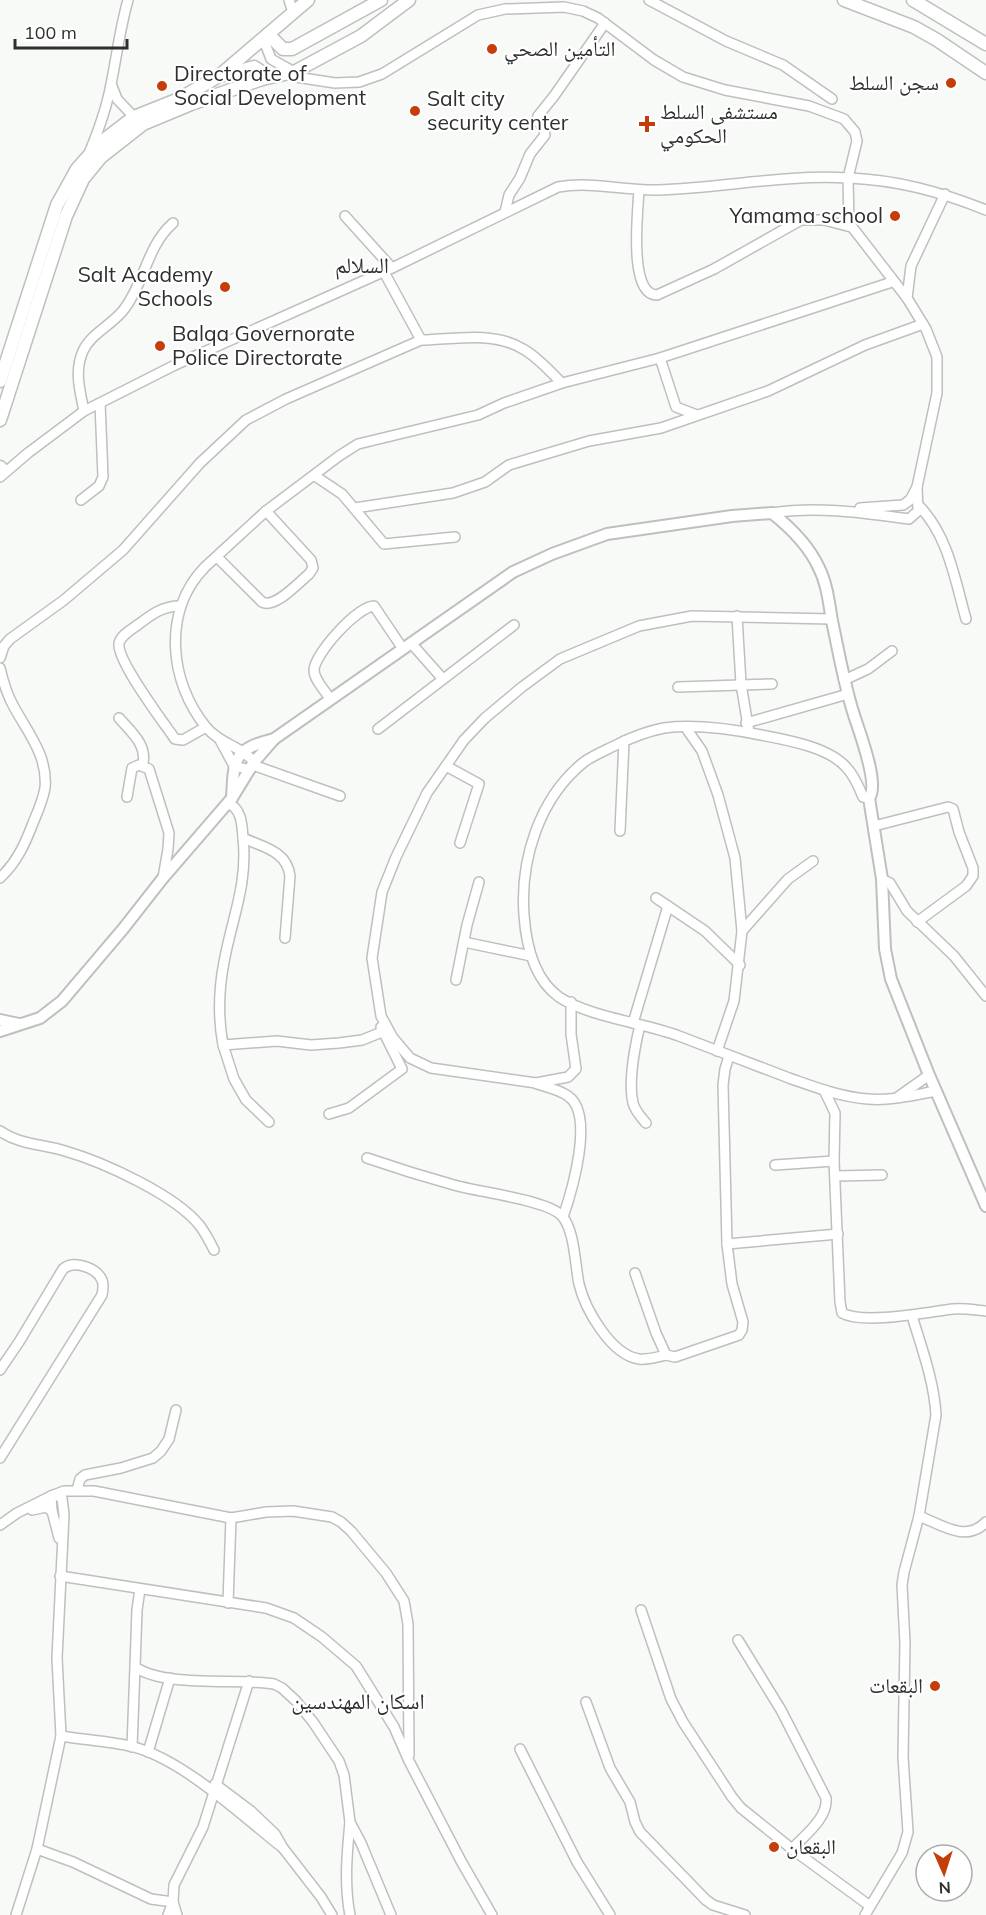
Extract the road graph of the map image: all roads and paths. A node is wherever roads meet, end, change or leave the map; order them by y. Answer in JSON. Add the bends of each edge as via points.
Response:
{"nodes":[{"id":1,"x":128,"y":0,"type":"edge"},
{"id":2,"x":308,"y":0,"type":"edge"},
{"id":3,"x":381,"y":0,"type":"edge"},
{"id":4,"x":409,"y":0,"type":"edge"},
{"id":5,"x":583,"y":0,"type":"edge"},
{"id":6,"x":649,"y":0,"type":"edge"},
{"id":7,"x":844,"y":0,"type":"edge"},
{"id":8,"x":913,"y":0,"type":"edge"},
{"id":9,"x":291,"y":6,"type":"edge"},
{"id":10,"x":574,"y":8,"type":"junction"},
{"id":11,"x":605,"y":23,"type":"junction"},
{"id":12,"x":266,"y":36,"type":"junction"},
{"id":13,"x":986,"y":44,"type":"edge"},
{"id":14,"x":294,"y":72,"type":"junction"},
{"id":15,"x":986,"y":73,"type":"edge"},
{"id":16,"x":219,"y":76,"type":"junction"},
{"id":17,"x":262,"y":79,"type":"junction"},
{"id":18,"x":111,"y":83,"type":"junction"},
{"id":19,"x":832,"y":99,"type":"dead end"},
{"id":20,"x":134,"y":117,"type":"junction"},
{"id":21,"x":89,"y":154,"type":"junction"},
{"id":22,"x":848,"y":178,"type":"junction"},
{"id":23,"x":639,"y":190,"type":"junction"},
{"id":24,"x":945,"y":194,"type":"junction"},
{"id":25,"x":986,"y":210,"type":"edge"},
{"id":26,"x":505,"y":212,"type":"junction"},
{"id":27,"x":345,"y":216,"type":"dead end"},
{"id":28,"x":173,"y":223,"type":"dead end"},
{"id":29,"x":851,"y":227,"type":"junction"},
{"id":30,"x":388,"y":270,"type":"junction"},
{"id":31,"x":892,"y":282,"type":"junction"},
{"id":32,"x":907,"y":298,"type":"junction"},
{"id":33,"x":923,"y":324,"type":"junction"},
{"id":34,"x":421,"y":340,"type":"junction"},
{"id":35,"x":660,"y":358,"type":"junction"},
{"id":36,"x":0,"y":381,"type":"edge"},
{"id":37,"x":562,"y":383,"type":"junction"},
{"id":38,"x":100,"y":403,"type":"junction"},
{"id":39,"x":84,"y":411,"type":"junction"},
{"id":40,"x":697,"y":416,"type":"junction"},
{"id":41,"x":0,"y":420,"type":"edge"},
{"id":42,"x":0,"y":470,"type":"edge"},
{"id":43,"x":315,"y":476,"type":"junction"},
{"id":44,"x":917,"y":487,"type":"junction"},
{"id":45,"x":81,"y":500,"type":"dead end"},
{"id":46,"x":919,"y":506,"type":"junction"},
{"id":47,"x":356,"y":508,"type":"junction"},
{"id":48,"x":832,"y":511,"type":"junction"},
{"id":49,"x":266,"y":512,"type":"junction"},
{"id":50,"x":772,"y":513,"type":"junction"},
{"id":51,"x":455,"y":537,"type":"dead end"},
{"id":52,"x":218,"y":557,"type":"junction"},
{"id":53,"x":180,"y":606,"type":"junction"},
{"id":54,"x":736,"y":616,"type":"junction"},
{"id":55,"x":832,"y":619,"type":"junction"},
{"id":56,"x":966,"y":619,"type":"dead end"},
{"id":57,"x":514,"y":625,"type":"dead end"},
{"id":58,"x":407,"y":646,"type":"junction"},
{"id":59,"x":892,"y":651,"type":"dead end"},
{"id":60,"x":0,"y":658,"type":"edge"},
{"id":61,"x":0,"y":668,"type":"edge"},
{"id":62,"x":442,"y":678,"type":"junction"},
{"id":63,"x":844,"y":680,"type":"junction"},
{"id":64,"x":741,"y":684,"type":"junction"},
{"id":65,"x":772,"y":684,"type":"dead end"},
{"id":66,"x":678,"y":687,"type":"dead end"},
{"id":67,"x":848,"y":694,"type":"junction"},
{"id":68,"x":330,"y":699,"type":"junction"},
{"id":69,"x":119,"y":718,"type":"dead end"},
{"id":70,"x":206,"y":728,"type":"junction"},
{"id":71,"x":686,"y":728,"type":"junction"},
{"id":72,"x":705,"y":728,"type":"junction"},
{"id":73,"x":748,"y":728,"type":"junction"},
{"id":74,"x":378,"y":729,"type":"dead end"},
{"id":75,"x":274,"y":739,"type":"junction"},
{"id":76,"x":220,"y":740,"type":"junction"},
{"id":77,"x":624,"y":741,"type":"junction"},
{"id":78,"x":243,"y":750,"type":"junction"},
{"id":79,"x":702,"y":751,"type":"junction"},
{"id":80,"x":252,"y":765,"type":"junction"},
{"id":81,"x":446,"y":765,"type":"junction"},
{"id":82,"x":142,"y":766,"type":"junction"},
{"id":83,"x":234,"y":766,"type":"junction"},
{"id":84,"x":340,"y":796,"type":"dead end"},
{"id":85,"x":127,"y":797,"type":"dead end"},
{"id":86,"x":869,"y":798,"type":"junction"},
{"id":87,"x":230,"y":800,"type":"junction"},
{"id":88,"x":874,"y":826,"type":"junction"},
{"id":89,"x":620,"y":831,"type":"dead end"},
{"id":90,"x":243,"y":838,"type":"junction"},
{"id":91,"x":460,"y":843,"type":"dead end"},
{"id":92,"x":813,"y":861,"type":"dead end"},
{"id":93,"x":0,"y":878,"type":"edge"},
{"id":94,"x":163,"y":878,"type":"junction"},
{"id":95,"x":882,"y":879,"type":"junction"},
{"id":96,"x":479,"y":882,"type":"dead end"},
{"id":97,"x":656,"y":898,"type":"dead end"},
{"id":98,"x":668,"y":906,"type":"junction"},
{"id":99,"x":917,"y":922,"type":"junction"},
{"id":100,"x":742,"y":931,"type":"junction"},
{"id":101,"x":285,"y":938,"type":"dead end"},
{"id":102,"x":464,"y":942,"type":"junction"},
{"id":103,"x":531,"y":956,"type":"junction"},
{"id":104,"x":740,"y":965,"type":"junction"},
{"id":105,"x":456,"y":980,"type":"dead end"},
{"id":106,"x":986,"y":996,"type":"edge"},
{"id":107,"x":571,"y":1002,"type":"junction"},
{"id":108,"x":381,"y":1016,"type":"junction"},
{"id":109,"x":0,"y":1020,"type":"edge"},
{"id":110,"x":20,"y":1024,"type":"junction"},
{"id":111,"x":637,"y":1024,"type":"junction"},
{"id":112,"x":0,"y":1031,"type":"edge"},
{"id":113,"x":382,"y":1032,"type":"junction"},
{"id":114,"x":223,"y":1045,"type":"junction"},
{"id":115,"x":717,"y":1051,"type":"junction"},
{"id":116,"x":729,"y":1056,"type":"junction"},
{"id":117,"x":928,"y":1075,"type":"junction"},
{"id":118,"x":536,"y":1083,"type":"junction"},
{"id":119,"x":824,"y":1090,"type":"junction"},
{"id":120,"x":936,"y":1091,"type":"junction"},
{"id":121,"x":847,"y":1097,"type":"junction"},
{"id":122,"x":896,"y":1098,"type":"junction"},
{"id":123,"x":835,"y":1113,"type":"junction"},
{"id":124,"x":329,"y":1114,"type":"dead end"},
{"id":125,"x":269,"y":1122,"type":"dead end"},
{"id":126,"x":646,"y":1123,"type":"dead end"},
{"id":127,"x":0,"y":1131,"type":"edge"},
{"id":128,"x":367,"y":1158,"type":"dead end"},
{"id":129,"x":834,"y":1161,"type":"junction"},
{"id":130,"x":775,"y":1165,"type":"dead end"},
{"id":131,"x":882,"y":1175,"type":"dead end"},
{"id":132,"x":835,"y":1176,"type":"junction"},
{"id":133,"x":986,"y":1206,"type":"edge"},
{"id":134,"x":562,"y":1216,"type":"junction"},
{"id":135,"x":838,"y":1234,"type":"junction"},
{"id":136,"x":727,"y":1244,"type":"junction"},
{"id":137,"x":214,"y":1250,"type":"dead end"},
{"id":138,"x":635,"y":1273,"type":"dead end"},
{"id":139,"x":986,"y":1311,"type":"edge"},
{"id":140,"x":912,"y":1316,"type":"junction"},
{"id":141,"x":666,"y":1355,"type":"junction"},
{"id":142,"x":0,"y":1370,"type":"edge"},
{"id":143,"x":176,"y":1410,"type":"dead end"},
{"id":144,"x":0,"y":1458,"type":"edge"},
{"id":145,"x":77,"y":1490,"type":"junction"},
{"id":146,"x":51,"y":1496,"type":"junction"},
{"id":147,"x":63,"y":1503,"type":"junction"},
{"id":148,"x":52,"y":1512,"type":"junction"},
{"id":149,"x":919,"y":1516,"type":"junction"},
{"id":150,"x":231,"y":1518,"type":"junction"},
{"id":151,"x":986,"y":1522,"type":"edge"},
{"id":152,"x":1,"y":1524,"type":"edge"},
{"id":153,"x":61,"y":1548,"type":"junction"},
{"id":154,"x":60,"y":1576,"type":"junction"},
{"id":155,"x":140,"y":1589,"type":"junction"},
{"id":156,"x":228,"y":1603,"type":"junction"},
{"id":157,"x":641,"y":1610,"type":"dead end"},
{"id":158,"x":738,"y":1640,"type":"dead end"},
{"id":159,"x":135,"y":1667,"type":"junction"},
{"id":160,"x":170,"y":1678,"type":"junction"},
{"id":161,"x":249,"y":1682,"type":"junction"},
{"id":162,"x":586,"y":1702,"type":"dead end"},
{"id":163,"x":61,"y":1736,"type":"junction"},
{"id":164,"x":132,"y":1747,"type":"junction"},
{"id":165,"x":520,"y":1749,"type":"dead end"},
{"id":166,"x":148,"y":1752,"type":"junction"},
{"id":167,"x":409,"y":1761,"type":"junction"},
{"id":168,"x":216,"y":1789,"type":"junction"},
{"id":169,"x":350,"y":1822,"type":"junction"},
{"id":170,"x":37,"y":1849,"type":"junction"},
{"id":171,"x":792,"y":1849,"type":"junction"},
{"id":172,"x":173,"y":1902,"type":"junction"},
{"id":173,"x":870,"y":1906,"type":"junction"},
{"id":174,"x":16,"y":1915,"type":"edge"},
{"id":175,"x":168,"y":1915,"type":"edge"},
{"id":176,"x":177,"y":1915,"type":"edge"},
{"id":177,"x":332,"y":1915,"type":"edge"},
{"id":178,"x":350,"y":1915,"type":"edge"},
{"id":179,"x":391,"y":1915,"type":"edge"},
{"id":180,"x":492,"y":1915,"type":"edge"},
{"id":181,"x":610,"y":1915,"type":"edge"},
{"id":182,"x":745,"y":1915,"type":"edge"},
{"id":183,"x":865,"y":1915,"type":"edge"}],
"edges":[{"from":1,"to":18,"type":"street"},
{"from":2,"to":9,"type":"main road"},
{"from":3,"to":12,"type":"main road","via":[[292,49],[283,49]]},
{"from":4,"to":14,"type":"main road","via":[[362,36]]},
{"from":5,"to":10,"type":"street"},
{"from":6,"to":19,"type":"street","via":[[726,41],[783,65]]},
{"from":7,"to":15,"type":"main road","via":[[914,27]]},
{"from":8,"to":13,"type":"main road"},
{"from":9,"to":12,"type":"main road"},
{"from":10,"to":11,"type":"street"},
{"from":10,"to":14,"type":"street","via":[[487,12],[382,74],[359,82],[322,82],[296,77]]},
{"from":11,"to":22,"type":"street","via":[[683,77],[725,90],[809,106],[844,119],[857,141]]},
{"from":11,"to":26,"type":"street","via":[[538,116],[545,135],[527,160]]},
{"from":12,"to":14,"type":"street","via":[[271,59]]},
{"from":12,"to":16,"type":"main road"},
{"from":14,"to":17,"type":"main road"},
{"from":16,"to":17,"type":"main road","via":[[250,67],[257,69]]},
{"from":16,"to":20,"type":"main road","via":[[179,99]]},
{"from":17,"to":41,"type":"main road","via":[[143,124],[93,165],[66,216]]},
{"from":18,"to":20,"type":"street","via":[[117,99]]},
{"from":18,"to":21,"type":"street"},
{"from":20,"to":21,"type":"main road"},
{"from":21,"to":36,"type":"main road","via":[[57,205]]},
{"from":22,"to":23,"type":"street"},
{"from":22,"to":24,"type":"street","via":[[904,184]]},
{"from":22,"to":29,"type":"street"},
{"from":23,"to":26,"type":"street","via":[[565,186]]},
{"from":23,"to":29,"type":"street","via":[[637,261],[639,278],[651,295],[714,269],[801,220],[824,220]]},
{"from":24,"to":25,"type":"street"},
{"from":24,"to":32,"type":"street","via":[[911,266]]},
{"from":26,"to":30,"type":"street"},
{"from":27,"to":30,"type":"street"},
{"from":28,"to":39,"type":"street","via":[[155,245],[129,303],[82,352],[78,373]]},
{"from":29,"to":31,"type":"street"},
{"from":30,"to":34,"type":"street"},
{"from":30,"to":38,"type":"street","via":[[175,365]]},
{"from":31,"to":32,"type":"street"},
{"from":31,"to":35,"type":"street"},
{"from":32,"to":33,"type":"street"},
{"from":33,"to":40,"type":"street","via":[[865,345],[768,391]]},
{"from":33,"to":44,"type":"street","via":[[937,357],[938,385]]},
{"from":34,"to":37,"type":"street","via":[[480,337],[515,344]]},
{"from":34,"to":60,"type":"street","via":[[246,420],[200,463],[123,550],[10,639]]},
{"from":35,"to":37,"type":"street"},
{"from":35,"to":40,"type":"street","via":[[676,407]]},
{"from":37,"to":43,"type":"street","via":[[478,415],[358,444]]},
{"from":38,"to":39,"type":"street"},
{"from":38,"to":45,"type":"street","via":[[102,480]]},
{"from":39,"to":42,"type":"street","via":[[16,464]]},
{"from":40,"to":47,"type":"street","via":[[661,428],[589,441],[509,465],[485,482],[453,493]]},
{"from":43,"to":47,"type":"street","via":[[338,489]]},
{"from":43,"to":49,"type":"street"},
{"from":44,"to":46,"type":"street"},
{"from":44,"to":48,"type":"street","via":[[910,500],[897,507]]},
{"from":46,"to":48,"type":"street","via":[[909,519]]},
{"from":46,"to":56,"type":"street","via":[[931,518],[943,542]]},
{"from":47,"to":51,"type":"street","via":[[384,544]]},
{"from":48,"to":50,"type":"street"},
{"from":49,"to":52,"type":"street"},
{"from":49,"to":52,"type":"street","via":[[311,560],[313,568],[309,574],[274,603],[267,604]]},
{"from":50,"to":55,"type":"street","via":[[815,560],[825,580]]},
{"from":50,"to":58,"type":"street","via":[[591,539],[513,572]]},
{"from":52,"to":53,"type":"street","via":[[196,575]]},
{"from":53,"to":70,"type":"street","via":[[175,653],[179,675],[186,696]]},
{"from":53,"to":70,"type":"street","via":[[152,614],[127,633],[119,649],[142,693],[175,739],[183,740]]},
{"from":54,"to":55,"type":"street"},
{"from":54,"to":64,"type":"street"},
{"from":54,"to":81,"type":"street","via":[[692,616],[639,626],[560,659],[485,718]]},
{"from":55,"to":63,"type":"street"},
{"from":57,"to":62,"type":"street"},
{"from":58,"to":62,"type":"street"},
{"from":58,"to":68,"type":"street"},
{"from":58,"to":68,"type":"street","via":[[380,612],[369,607],[349,622],[316,660],[316,678]]},
{"from":59,"to":63,"type":"street"},
{"from":61,"to":93,"type":"street","via":[[7,693],[40,752],[45,773],[41,804],[24,846]]},
{"from":62,"to":74,"type":"street"},
{"from":63,"to":67,"type":"street"},
{"from":64,"to":65,"type":"street"},
{"from":64,"to":66,"type":"street"},
{"from":64,"to":73,"type":"street"},
{"from":67,"to":73,"type":"street"},
{"from":67,"to":86,"type":"street","via":[[867,754],[872,794]]},
{"from":68,"to":75,"type":"street"},
{"from":69,"to":82,"type":"street","via":[[141,743],[145,758]]},
{"from":70,"to":76,"type":"street"},
{"from":71,"to":72,"type":"street"},
{"from":71,"to":77,"type":"street","via":[[663,728]]},
{"from":71,"to":79,"type":"street"},
{"from":72,"to":73,"type":"street"},
{"from":72,"to":79,"type":"street"},
{"from":73,"to":86,"type":"street","via":[[829,755],[847,768]]},
{"from":75,"to":78,"type":"street"},
{"from":75,"to":80,"type":"street"},
{"from":76,"to":78,"type":"street"},
{"from":76,"to":83,"type":"street"},
{"from":77,"to":89,"type":"street"},
{"from":77,"to":103,"type":"street","via":[[585,761],[566,778],[540,819],[522,892]]},
{"from":78,"to":80,"type":"street"},
{"from":78,"to":83,"type":"street"},
{"from":79,"to":100,"type":"street","via":[[735,858]]},
{"from":80,"to":83,"type":"street"},
{"from":80,"to":84,"type":"street"},
{"from":80,"to":87,"type":"street"},
{"from":81,"to":91,"type":"street","via":[[479,784]]},
{"from":81,"to":108,"type":"street","via":[[414,820],[382,892],[372,958]]},
{"from":82,"to":85,"type":"street","via":[[132,768]]},
{"from":82,"to":94,"type":"street","via":[[151,772],[169,833]]},
{"from":83,"to":87,"type":"street"},
{"from":86,"to":88,"type":"street"},
{"from":87,"to":90,"type":"street","via":[[242,821]]},
{"from":87,"to":94,"type":"street"},
{"from":88,"to":95,"type":"street"},
{"from":88,"to":99,"type":"street","via":[[950,806],[952,809],[973,876],[966,886]]},
{"from":90,"to":101,"type":"street","via":[[281,855],[289,866]]},
{"from":90,"to":114,"type":"street","via":[[244,870],[220,992]]},
{"from":92,"to":100,"type":"street","via":[[788,879]]},
{"from":94,"to":110,"type":"street","via":[[62,1001],[40,1018]]},
{"from":95,"to":99,"type":"street","via":[[890,883]]},
{"from":95,"to":117,"type":"street","via":[[885,949],[891,979]]},
{"from":96,"to":102,"type":"street"},
{"from":97,"to":98,"type":"street"},
{"from":98,"to":104,"type":"street","via":[[705,932]]},
{"from":98,"to":111,"type":"street"},
{"from":99,"to":106,"type":"street","via":[[954,956]]},
{"from":100,"to":104,"type":"street"},
{"from":102,"to":103,"type":"street"},
{"from":102,"to":105,"type":"street"},
{"from":103,"to":107,"type":"street","via":[[548,988]]},
{"from":104,"to":115,"type":"street","via":[[734,1001]]},
{"from":107,"to":111,"type":"street"},
{"from":107,"to":118,"type":"street","via":[[576,1070],[568,1077]]},
{"from":108,"to":113,"type":"street"},
{"from":108,"to":118,"type":"street","via":[[393,1038],[419,1064]]},
{"from":109,"to":110,"type":"street"},
{"from":110,"to":112,"type":"street"},
{"from":111,"to":115,"type":"street"},
{"from":111,"to":126,"type":"street","via":[[632,1095]]},
{"from":113,"to":114,"type":"street","via":[[339,1043],[277,1041]]},
{"from":113,"to":124,"type":"street","via":[[402,1069],[349,1108]]},
{"from":114,"to":125,"type":"street","via":[[246,1100]]},
{"from":115,"to":116,"type":"street"},
{"from":116,"to":119,"type":"street"},
{"from":116,"to":136,"type":"street","via":[[723,1085]]},
{"from":117,"to":120,"type":"street"},
{"from":117,"to":122,"type":"street"},
{"from":118,"to":134,"type":"street","via":[[569,1096],[580,1115],[572,1191]]},
{"from":119,"to":121,"type":"street"},
{"from":119,"to":123,"type":"street"},
{"from":120,"to":122,"type":"street"},
{"from":120,"to":133,"type":"street"},
{"from":121,"to":122,"type":"street"},
{"from":121,"to":123,"type":"street"},
{"from":123,"to":129,"type":"street"},
{"from":127,"to":137,"type":"street","via":[[19,1142],[65,1151],[118,1170],[188,1214],[200,1225]]},
{"from":128,"to":134,"type":"street","via":[[457,1186],[526,1201]]},
{"from":129,"to":130,"type":"street"},
{"from":129,"to":132,"type":"street"},
{"from":131,"to":132,"type":"street"},
{"from":132,"to":135,"type":"street"},
{"from":134,"to":141,"type":"street","via":[[580,1285],[601,1330],[629,1356],[647,1359]]},
{"from":135,"to":136,"type":"street"},
{"from":135,"to":140,"type":"street","via":[[842,1312],[852,1316]]},
{"from":136,"to":141,"type":"street","via":[[742,1330],[739,1335],[675,1357]]},
{"from":138,"to":141,"type":"street"},
{"from":139,"to":140,"type":"street","via":[[955,1309]]},
{"from":140,"to":149,"type":"street","via":[[935,1409]]},
{"from":142,"to":144,"type":"street","via":[[69,1264],[99,1276],[103,1282],[102,1295]]},
{"from":143,"to":145,"type":"street","via":[[162,1451],[153,1458],[121,1468],[85,1475]]},
{"from":145,"to":146,"type":"street"},
{"from":145,"to":147,"type":"street","via":[[68,1494]]},
{"from":145,"to":150,"type":"street"},
{"from":146,"to":147,"type":"street","via":[[60,1496]]},
{"from":146,"to":148,"type":"street"},
{"from":146,"to":152,"type":"street"},
{"from":147,"to":153,"type":"street"},
{"from":148,"to":152,"type":"street","via":[[43,1507]]},
{"from":148,"to":153,"type":"street"},
{"from":149,"to":151,"type":"street","via":[[966,1533],[978,1530]]},
{"from":149,"to":173,"type":"street","via":[[902,1585],[903,1757],[908,1832],[902,1853]]},
{"from":150,"to":156,"type":"street"},
{"from":150,"to":167,"type":"street","via":[[266,1512],[332,1517],[351,1531],[390,1578],[404,1601],[408,1624]]},
{"from":153,"to":154,"type":"street"},
{"from":154,"to":155,"type":"street"},
{"from":154,"to":163,"type":"street","via":[[57,1658]]},
{"from":155,"to":156,"type":"street"},
{"from":155,"to":159,"type":"street"},
{"from":156,"to":167,"type":"street","via":[[266,1608],[294,1618],[356,1666],[394,1726]]},
{"from":157,"to":171,"type":"street","via":[[671,1699],[683,1722],[741,1808]]},
{"from":158,"to":171,"type":"street","via":[[781,1710],[826,1798],[821,1817]]},
{"from":159,"to":160,"type":"street"},
{"from":159,"to":164,"type":"street"},
{"from":160,"to":161,"type":"street"},
{"from":160,"to":166,"type":"street"},
{"from":161,"to":168,"type":"street"},
{"from":161,"to":169,"type":"street","via":[[282,1688],[313,1722],[342,1768]]},
{"from":162,"to":182,"type":"street","via":[[610,1768],[630,1802],[640,1832],[706,1900]]},
{"from":163,"to":164,"type":"street"},
{"from":163,"to":170,"type":"street"},
{"from":164,"to":166,"type":"street"},
{"from":165,"to":181,"type":"street"},
{"from":166,"to":168,"type":"street"},
{"from":167,"to":180,"type":"street"},
{"from":168,"to":172,"type":"street","via":[[198,1839],[174,1885]]},
{"from":168,"to":177,"type":"street","via":[[251,1811],[275,1834]]},
{"from":169,"to":178,"type":"street"},
{"from":169,"to":179,"type":"street"},
{"from":170,"to":172,"type":"street","via":[[151,1899]]},
{"from":170,"to":174,"type":"street"},
{"from":171,"to":173,"type":"street"},
{"from":172,"to":175,"type":"street"},
{"from":172,"to":176,"type":"street"},
{"from":173,"to":183,"type":"street"}]}
